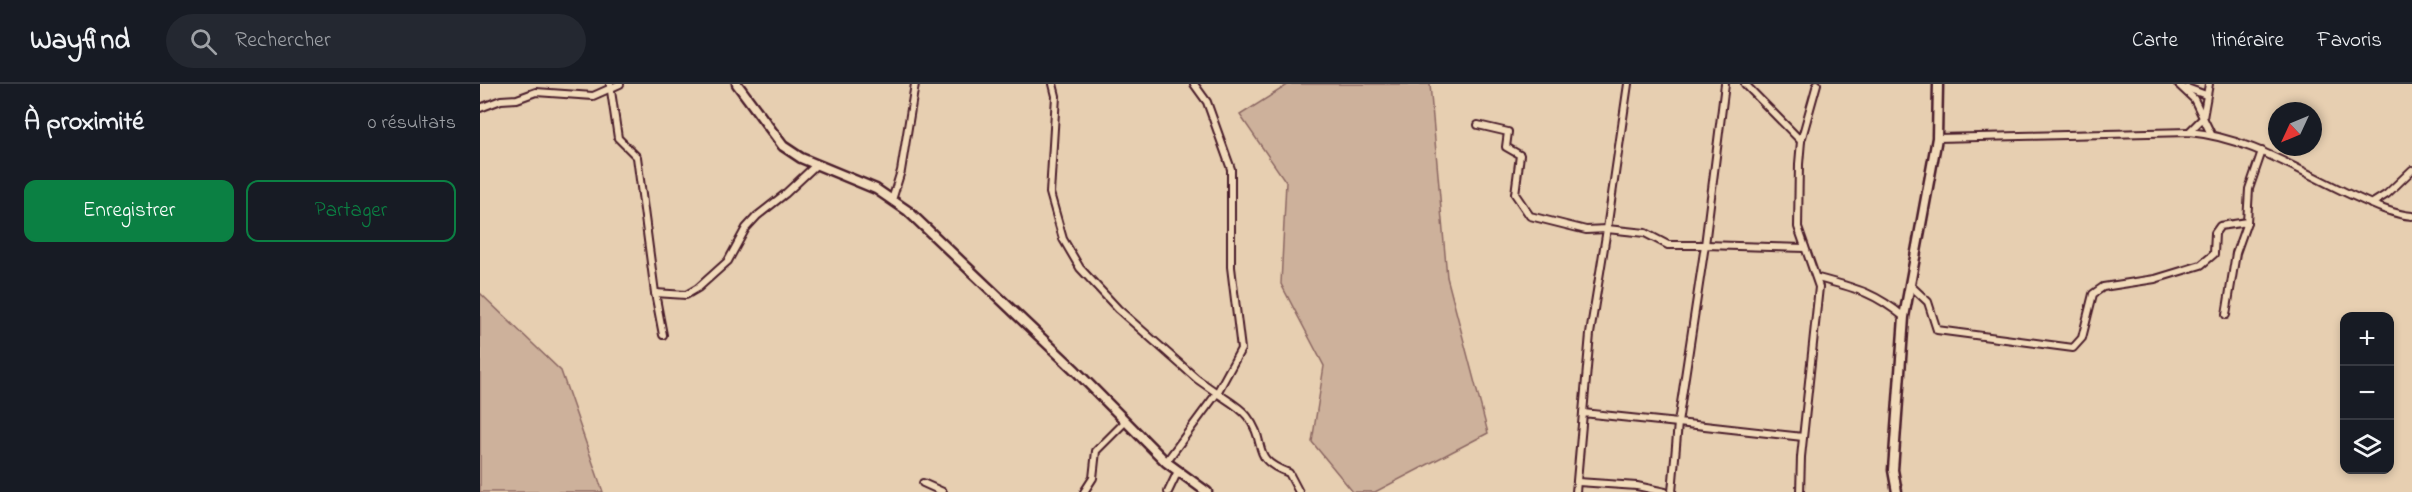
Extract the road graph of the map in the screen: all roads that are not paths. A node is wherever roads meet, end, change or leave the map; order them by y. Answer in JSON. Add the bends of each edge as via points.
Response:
{"nodes":[{"id":1,"x":620,"y":84,"type":"edge"},
{"id":2,"x":737,"y":84,"type":"edge"},
{"id":3,"x":915,"y":84,"type":"edge"},
{"id":4,"x":1053,"y":84,"type":"edge"},
{"id":5,"x":1194,"y":84,"type":"edge"},
{"id":6,"x":1628,"y":84,"type":"edge"},
{"id":7,"x":1725,"y":84,"type":"edge"},
{"id":8,"x":1745,"y":84,"type":"edge"},
{"id":9,"x":1816,"y":84,"type":"edge"},
{"id":10,"x":1938,"y":84,"type":"edge"},
{"id":11,"x":2209,"y":84,"type":"edge"},
{"id":12,"x":2181,"y":85,"type":"edge"},
{"id":13,"x":610,"y":86,"type":"edge"},
{"id":14,"x":2206,"y":95,"type":"junction"},
{"id":15,"x":480,"y":108,"type":"edge"},
{"id":16,"x":2203,"y":118,"type":"junction"},
{"id":17,"x":1478,"y":124,"type":"dead end"},
{"id":18,"x":2189,"y":132,"type":"junction"},
{"id":19,"x":2211,"y":134,"type":"junction"},
{"id":20,"x":1936,"y":138,"type":"junction"},
{"id":21,"x":1801,"y":141,"type":"junction"},
{"id":22,"x":2262,"y":151,"type":"junction"},
{"id":23,"x":817,"y":164,"type":"junction"},
{"id":24,"x":2412,"y":170,"type":"edge"},
{"id":25,"x":892,"y":200,"type":"junction"},
{"id":26,"x":2371,"y":204,"type":"junction"},
{"id":27,"x":2412,"y":216,"type":"edge"},
{"id":28,"x":2247,"y":222,"type":"junction"},
{"id":29,"x":1608,"y":229,"type":"junction"},
{"id":30,"x":1705,"y":245,"type":"junction"},
{"id":31,"x":1805,"y":248,"type":"junction"},
{"id":32,"x":1818,"y":278,"type":"junction"},
{"id":33,"x":1911,"y":286,"type":"junction"},
{"id":34,"x":655,"y":293,"type":"junction"},
{"id":35,"x":2226,"y":315,"type":"dead end"},
{"id":36,"x":1905,"y":317,"type":"junction"},
{"id":37,"x":663,"y":335,"type":"dead end"},
{"id":38,"x":1217,"y":393,"type":"junction"},
{"id":39,"x":1583,"y":413,"type":"junction"},
{"id":40,"x":1125,"y":422,"type":"junction"},
{"id":41,"x":1678,"y":423,"type":"junction"},
{"id":42,"x":1803,"y":436,"type":"junction"},
{"id":43,"x":1166,"y":462,"type":"junction"},
{"id":44,"x":1178,"y":471,"type":"junction"},
{"id":45,"x":1578,"y":482,"type":"junction"},
{"id":46,"x":923,"y":483,"type":"dead end"},
{"id":47,"x":943,"y":492,"type":"edge"},
{"id":48,"x":1084,"y":492,"type":"edge"},
{"id":49,"x":1168,"y":492,"type":"edge"},
{"id":50,"x":1207,"y":492,"type":"edge"},
{"id":51,"x":1299,"y":492,"type":"edge"},
{"id":52,"x":1576,"y":492,"type":"edge"},
{"id":53,"x":1665,"y":492,"type":"edge"},
{"id":54,"x":1672,"y":492,"type":"edge"},
{"id":55,"x":1800,"y":492,"type":"edge"},
{"id":56,"x":1897,"y":492,"type":"edge"}],
"edges":[{"from":1,"to":13,"type":"street"},
{"from":2,"to":23,"type":"main road","via":[[783,146]]},
{"from":3,"to":25,"type":"street","via":[[901,171]]},
{"from":4,"to":38,"type":"street","via":[[1056,96],[1050,193],[1063,239],[1080,268],[1118,309]]},
{"from":5,"to":38,"type":"street","via":[[1207,102],[1231,169],[1231,267],[1241,349]]},
{"from":6,"to":29,"type":"street"},
{"from":7,"to":30,"type":"street"},
{"from":8,"to":21,"type":"street"},
{"from":9,"to":21,"type":"street"},
{"from":10,"to":20,"type":"main road"},
{"from":11,"to":14,"type":"street"},
{"from":12,"to":14,"type":"street"},
{"from":12,"to":16,"type":"street","via":[[2194,99]]},
{"from":13,"to":15,"type":"street","via":[[593,96],[536,92]]},
{"from":13,"to":34,"type":"street","via":[[618,138],[637,157]]},
{"from":14,"to":16,"type":"street"},
{"from":16,"to":18,"type":"street"},
{"from":16,"to":19,"type":"street"},
{"from":17,"to":29,"type":"street","via":[[1508,132],[1506,147],[1520,155],[1515,194],[1530,216],[1586,230]]},
{"from":18,"to":19,"type":"street"},
{"from":18,"to":20,"type":"street"},
{"from":19,"to":22,"type":"street"},
{"from":20,"to":33,"type":"main road"},
{"from":21,"to":31,"type":"street","via":[[1798,227]]},
{"from":22,"to":26,"type":"street"},
{"from":22,"to":28,"type":"street","via":[[2249,189]]},
{"from":23,"to":25,"type":"main road"},
{"from":23,"to":34,"type":"street","via":[[757,216],[728,261],[698,288],[686,296]]},
{"from":24,"to":26,"type":"street"},
{"from":25,"to":40,"type":"main road","via":[[963,262]]},
{"from":26,"to":27,"type":"street"},
{"from":28,"to":33,"type":"street","via":[[2220,226],[2214,254],[2201,265],[2155,279],[2103,287],[2093,294],[2082,338],[2073,348],[1936,330],[1928,302]]},
{"from":28,"to":35,"type":"street","via":[[2236,253]]},
{"from":29,"to":30,"type":"street","via":[[1645,233],[1668,245]]},
{"from":29,"to":39,"type":"street","via":[[1590,334]]},
{"from":30,"to":31,"type":"street"},
{"from":30,"to":41,"type":"street"},
{"from":31,"to":32,"type":"street"},
{"from":32,"to":36,"type":"street","via":[[1859,288]]},
{"from":32,"to":42,"type":"street"},
{"from":33,"to":36,"type":"main road"},
{"from":34,"to":37,"type":"street"},
{"from":36,"to":56,"type":"main road","via":[[1893,470]]},
{"from":38,"to":43,"type":"street"},
{"from":38,"to":51,"type":"street","via":[[1247,416],[1264,459],[1270,466],[1289,473]]},
{"from":39,"to":41,"type":"street"},
{"from":39,"to":45,"type":"street"},
{"from":40,"to":43,"type":"main road"},
{"from":40,"to":48,"type":"street","via":[[1096,451],[1093,478]]},
{"from":41,"to":42,"type":"street"},
{"from":41,"to":54,"type":"street"},
{"from":42,"to":55,"type":"street"},
{"from":43,"to":44,"type":"main road"},
{"from":44,"to":49,"type":"street"},
{"from":44,"to":50,"type":"main road"},
{"from":45,"to":52,"type":"street"},
{"from":45,"to":53,"type":"street"},
{"from":46,"to":47,"type":"street"}]}
